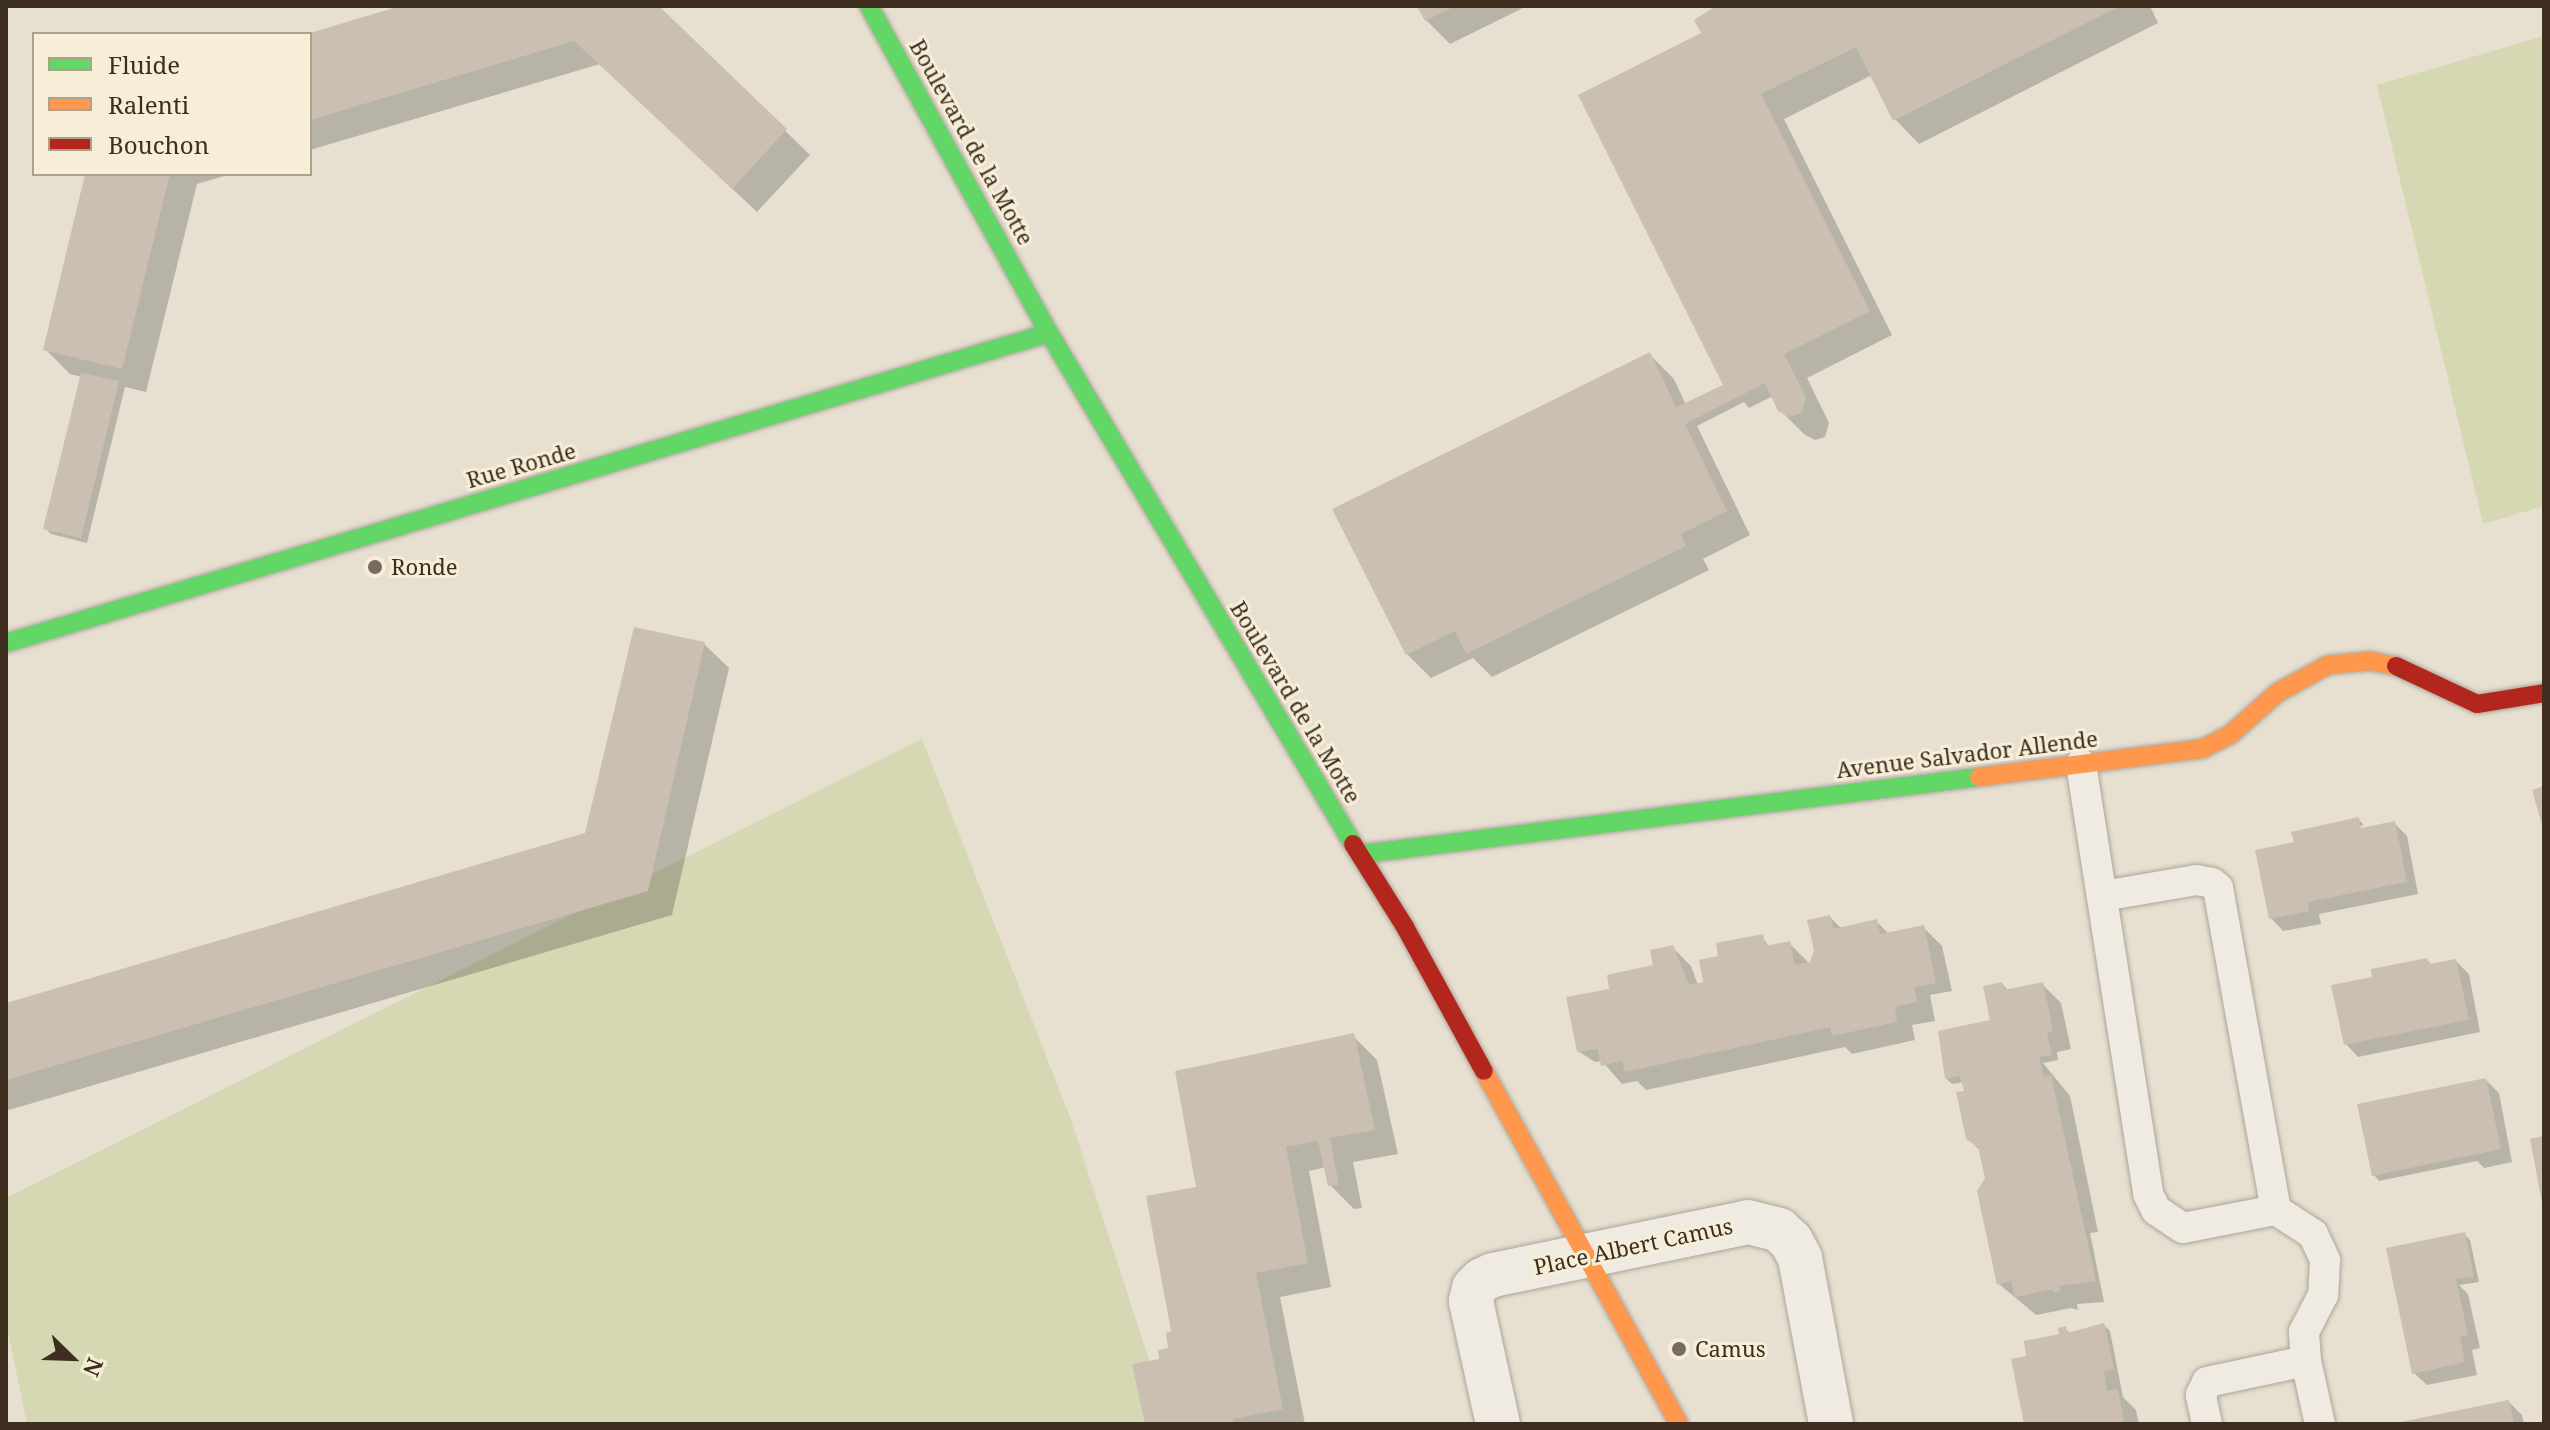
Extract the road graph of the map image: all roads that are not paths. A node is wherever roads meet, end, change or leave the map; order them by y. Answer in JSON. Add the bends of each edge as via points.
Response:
{"nodes":[{"id":1,"x":869,"y":6,"type":"edge"},
{"id":2,"x":1049,"y":333,"type":"junction"},
{"id":3,"x":6,"y":643,"type":"edge"},
{"id":4,"x":2544,"y":693,"type":"edge"},
{"id":5,"x":2081,"y":764,"type":"junction"},
{"id":6,"x":1362,"y":854,"type":"junction"},
{"id":7,"x":2103,"y":896,"type":"junction"},
{"id":8,"x":2276,"y":1210,"type":"junction"},
{"id":9,"x":1584,"y":1256,"type":"junction"},
{"id":10,"x":2306,"y":1361,"type":"junction"},
{"id":11,"x":1498,"y":1424,"type":"edge"},
{"id":12,"x":1679,"y":1424,"type":"edge"},
{"id":13,"x":1831,"y":1424,"type":"edge"},
{"id":14,"x":2207,"y":1424,"type":"edge"},
{"id":15,"x":2320,"y":1424,"type":"edge"}],
"edges":[{"from":1,"to":2,"type":"street","name":"Boulevard de la Motte"},
{"from":2,"to":3,"type":"street","name":"Rue Ronde"},
{"from":2,"to":6,"type":"street","name":"Boulevard de la Motte"},
{"from":4,"to":5,"type":"street","name":"Avenue Salvador Allende","via":[[2477,704],[2389,663],[2328,665],[2277,693],[2212,745]]},
{"from":5,"to":6,"type":"street","name":"Avenue Salvador Allende"},
{"from":5,"to":7,"type":"lane"},
{"from":6,"to":9,"type":"street","name":"Boulevard de la Motte"},
{"from":7,"to":8,"type":"lane","via":[[2197,880],[2218,888]]},
{"from":7,"to":8,"type":"lane","via":[[2148,1194],[2156,1210],[2183,1228]]},
{"from":8,"to":10,"type":"lane","via":[[2313,1234],[2325,1260],[2323,1295],[2304,1332]]},
{"from":9,"to":11,"type":"street","name":"Place Albert Camus","via":[[1493,1275],[1474,1288],[1471,1301]]},
{"from":9,"to":12,"type":"street","name":"Boulevard de la Motte"},
{"from":9,"to":13,"type":"street","name":"Place Albert Camus","via":[[1748,1222],[1779,1230],[1800,1258]]},
{"from":10,"to":14,"type":"lane","via":[[2207,1382],[2201,1395]]},
{"from":10,"to":15,"type":"lane"}]}
